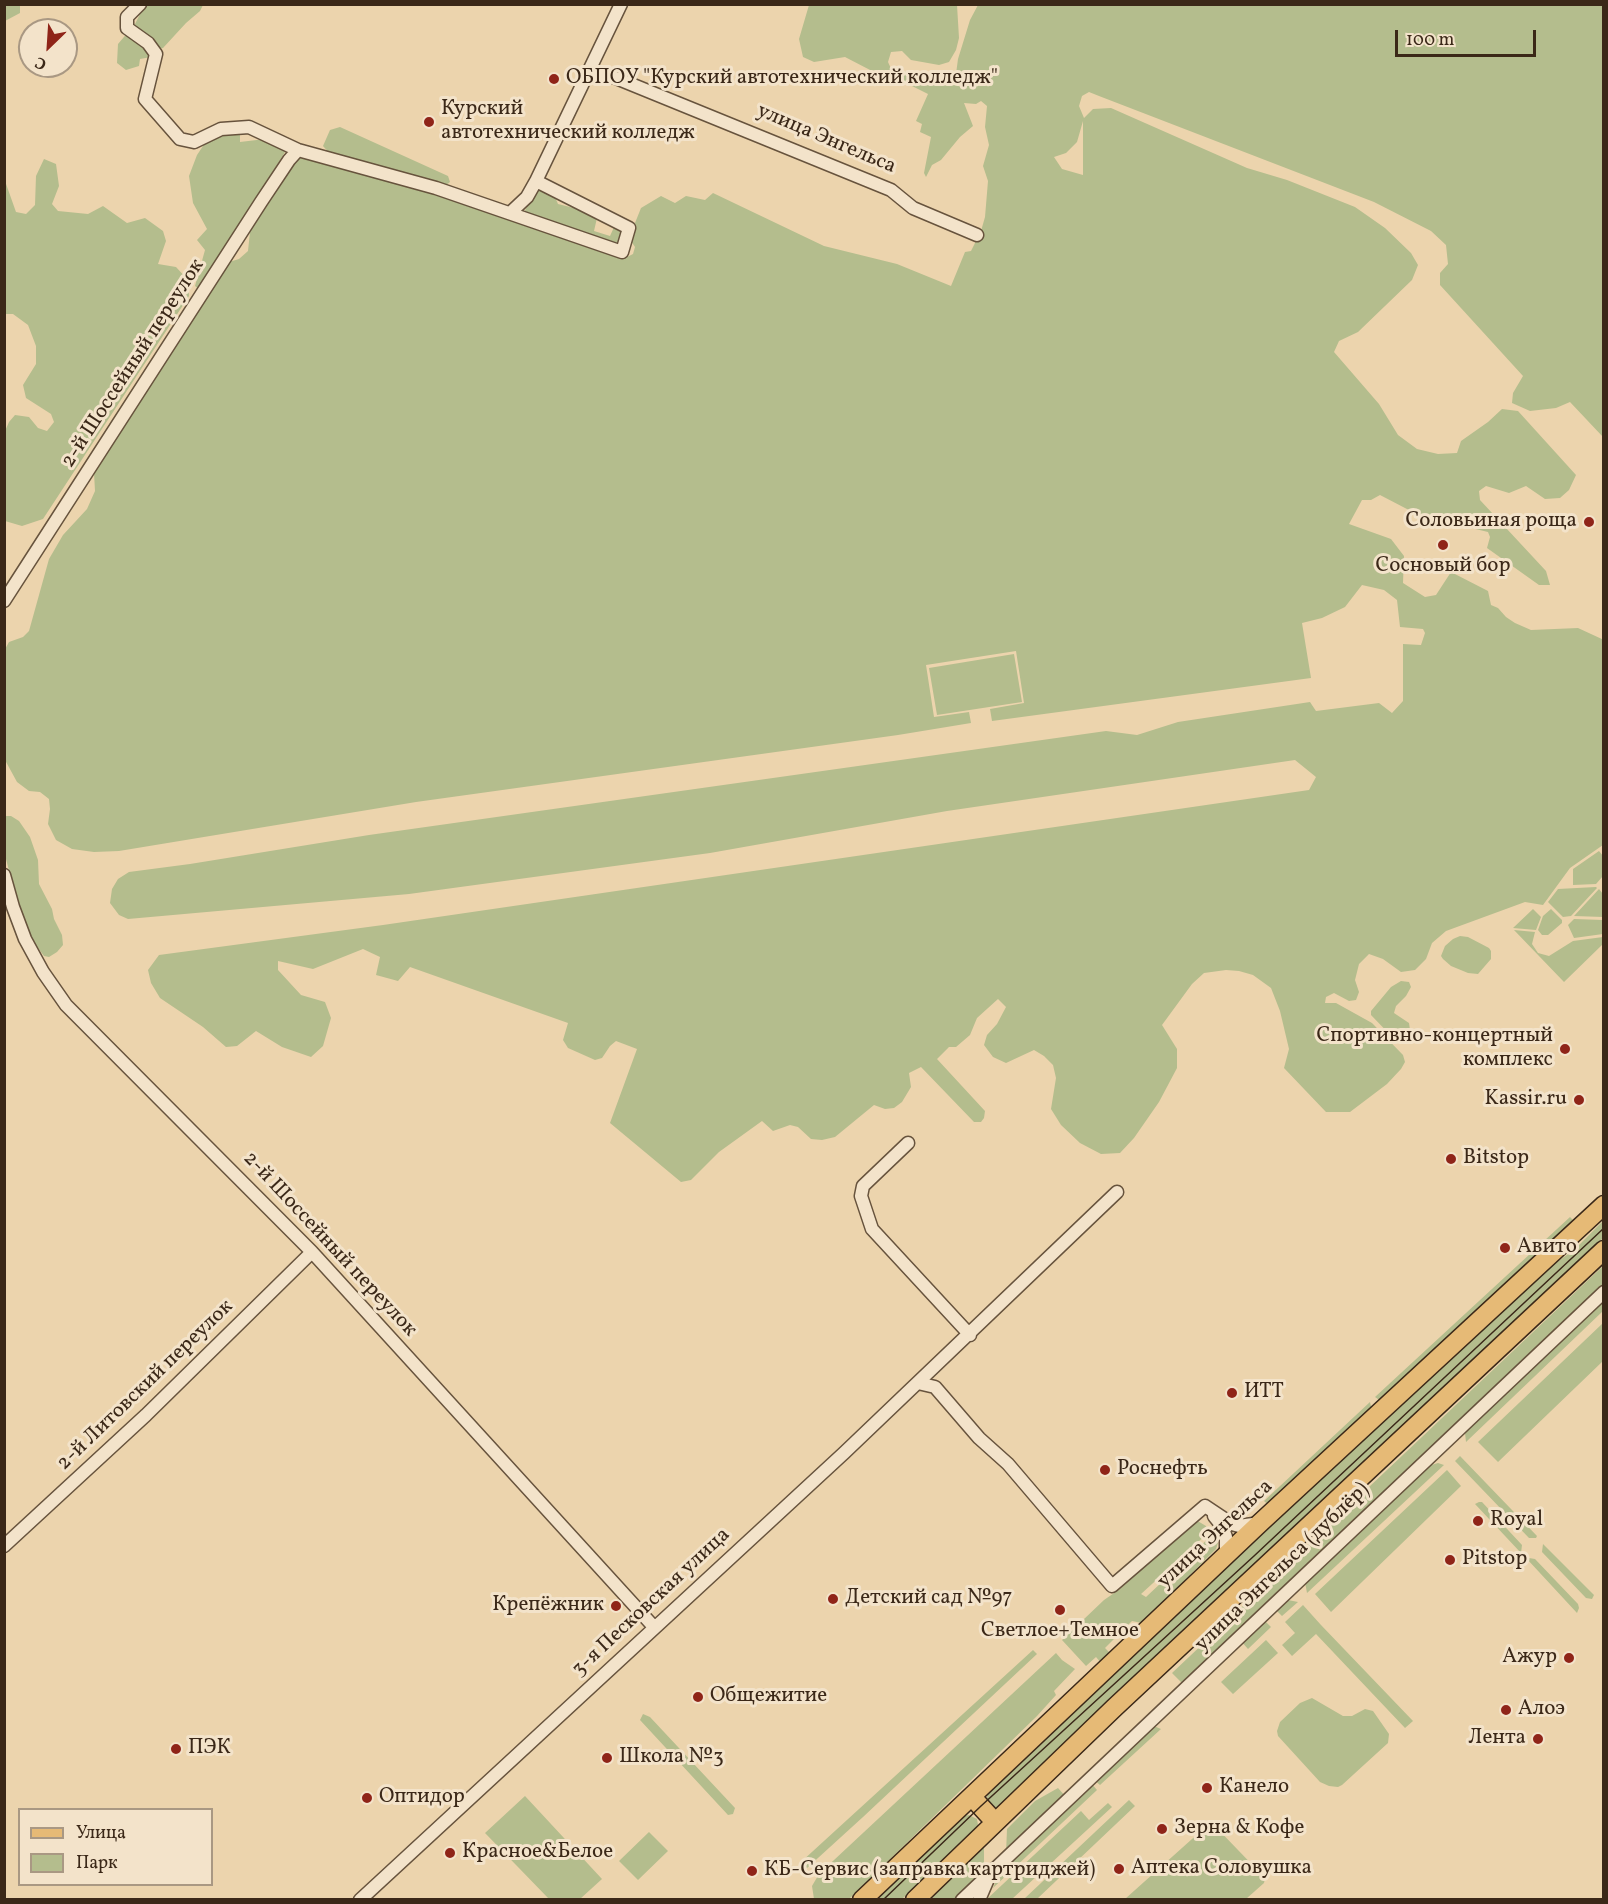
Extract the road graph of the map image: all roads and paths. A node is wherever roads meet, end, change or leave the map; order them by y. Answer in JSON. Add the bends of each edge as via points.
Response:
{"nodes":[{"id":1,"x":140,"y":4,"type":"edge"},
{"id":2,"x":621,"y":4,"type":"edge"},
{"id":3,"x":586,"y":76,"type":"junction"},
{"id":4,"x":298,"y":150,"type":"junction"},
{"id":5,"x":536,"y":181,"type":"junction"},
{"id":6,"x":510,"y":213,"type":"junction"},
{"id":7,"x":977,"y":235,"type":"dead end"},
{"id":8,"x":4,"y":601,"type":"edge"},
{"id":9,"x":4,"y":875,"type":"edge"},
{"id":10,"x":908,"y":1143,"type":"dead end"},
{"id":11,"x":1117,"y":1192,"type":"dead end"},
{"id":12,"x":1604,"y":1205,"type":"edge"},
{"id":13,"x":1604,"y":1250,"type":"edge"},
{"id":14,"x":312,"y":1252,"type":"junction"},
{"id":15,"x":1604,"y":1292,"type":"edge"},
{"id":16,"x":970,"y":1335,"type":"junction"},
{"id":17,"x":918,"y":1383,"type":"junction"},
{"id":18,"x":1205,"y":1506,"type":"junction"},
{"id":19,"x":1260,"y":1523,"type":"junction"},
{"id":20,"x":4,"y":1546,"type":"edge"},
{"id":21,"x":1226,"y":1556,"type":"junction"},
{"id":22,"x":654,"y":1627,"type":"junction"},
{"id":23,"x":972,"y":1797,"type":"junction"},
{"id":24,"x":995,"y":1822,"type":"junction"},
{"id":25,"x":990,"y":1873,"type":"junction"},
{"id":26,"x":360,"y":1899,"type":"edge"},
{"id":27,"x":862,"y":1899,"type":"edge"},
{"id":28,"x":915,"y":1899,"type":"edge"},
{"id":29,"x":962,"y":1899,"type":"edge"},
{"id":30,"x":979,"y":1899,"type":"edge"}],
"edges":[{"from":1,"to":4,"type":"street","via":[[127,17],[127,28],[156,54],[145,99],[180,139],[194,142],[221,129],[249,127]]},
{"from":2,"to":3,"type":"street"},
{"from":3,"to":5,"type":"street"},
{"from":3,"to":7,"type":"street","name":"улица Энгельса","via":[[615,78],[794,150],[891,190],[913,208]]},
{"from":4,"to":6,"type":"street"},
{"from":4,"to":8,"type":"street","name":"2-й Шоссейный переулок"},
{"from":5,"to":6,"type":"street","via":[[527,197]]},
{"from":5,"to":6,"type":"street","via":[[629,228],[622,252]]},
{"from":9,"to":14,"type":"street","name":"2-й Шоссейный переулок","via":[[25,939],[66,1005]]},
{"from":10,"to":16,"type":"street","via":[[863,1186],[861,1196],[872,1229]]},
{"from":11,"to":16,"type":"street","name":"3-я Песковская улица"},
{"from":12,"to":19,"type":"main road","name":"улица Энгельса"},
{"from":13,"to":24,"type":"main road"},
{"from":14,"to":20,"type":"street","name":"2-й Литовский переулок","via":[[146,1415]]},
{"from":14,"to":22,"type":"street","name":"2-й Шоссейный переулок"},
{"from":15,"to":25,"type":"street","name":"улица Энгельса (дублёр)"},
{"from":16,"to":17,"type":"street","name":"3-я Песковская улица"},
{"from":17,"to":18,"type":"street","name":"улица Энгельса","via":[[935,1387],[979,1438],[1008,1464],[1112,1586]]},
{"from":17,"to":22,"type":"street","name":"3-я Песковская улица"},
{"from":18,"to":19,"type":"street","via":[[1232,1524]]},
{"from":18,"to":21,"type":"street","via":[[1222,1526],[1228,1546]]},
{"from":19,"to":21,"type":"main road","name":"улица Энгельса"},
{"from":21,"to":23,"type":"main road","name":"улица Энгельса"},
{"from":22,"to":26,"type":"street","name":"3-я Песковская улица"},
{"from":23,"to":24,"type":"main road"},
{"from":23,"to":27,"type":"main road","name":"улица Энгельса"},
{"from":24,"to":28,"type":"main road"},
{"from":25,"to":29,"type":"street","name":"улица Энгельса (дублёр)"},
{"from":25,"to":30,"type":"street"}]}
